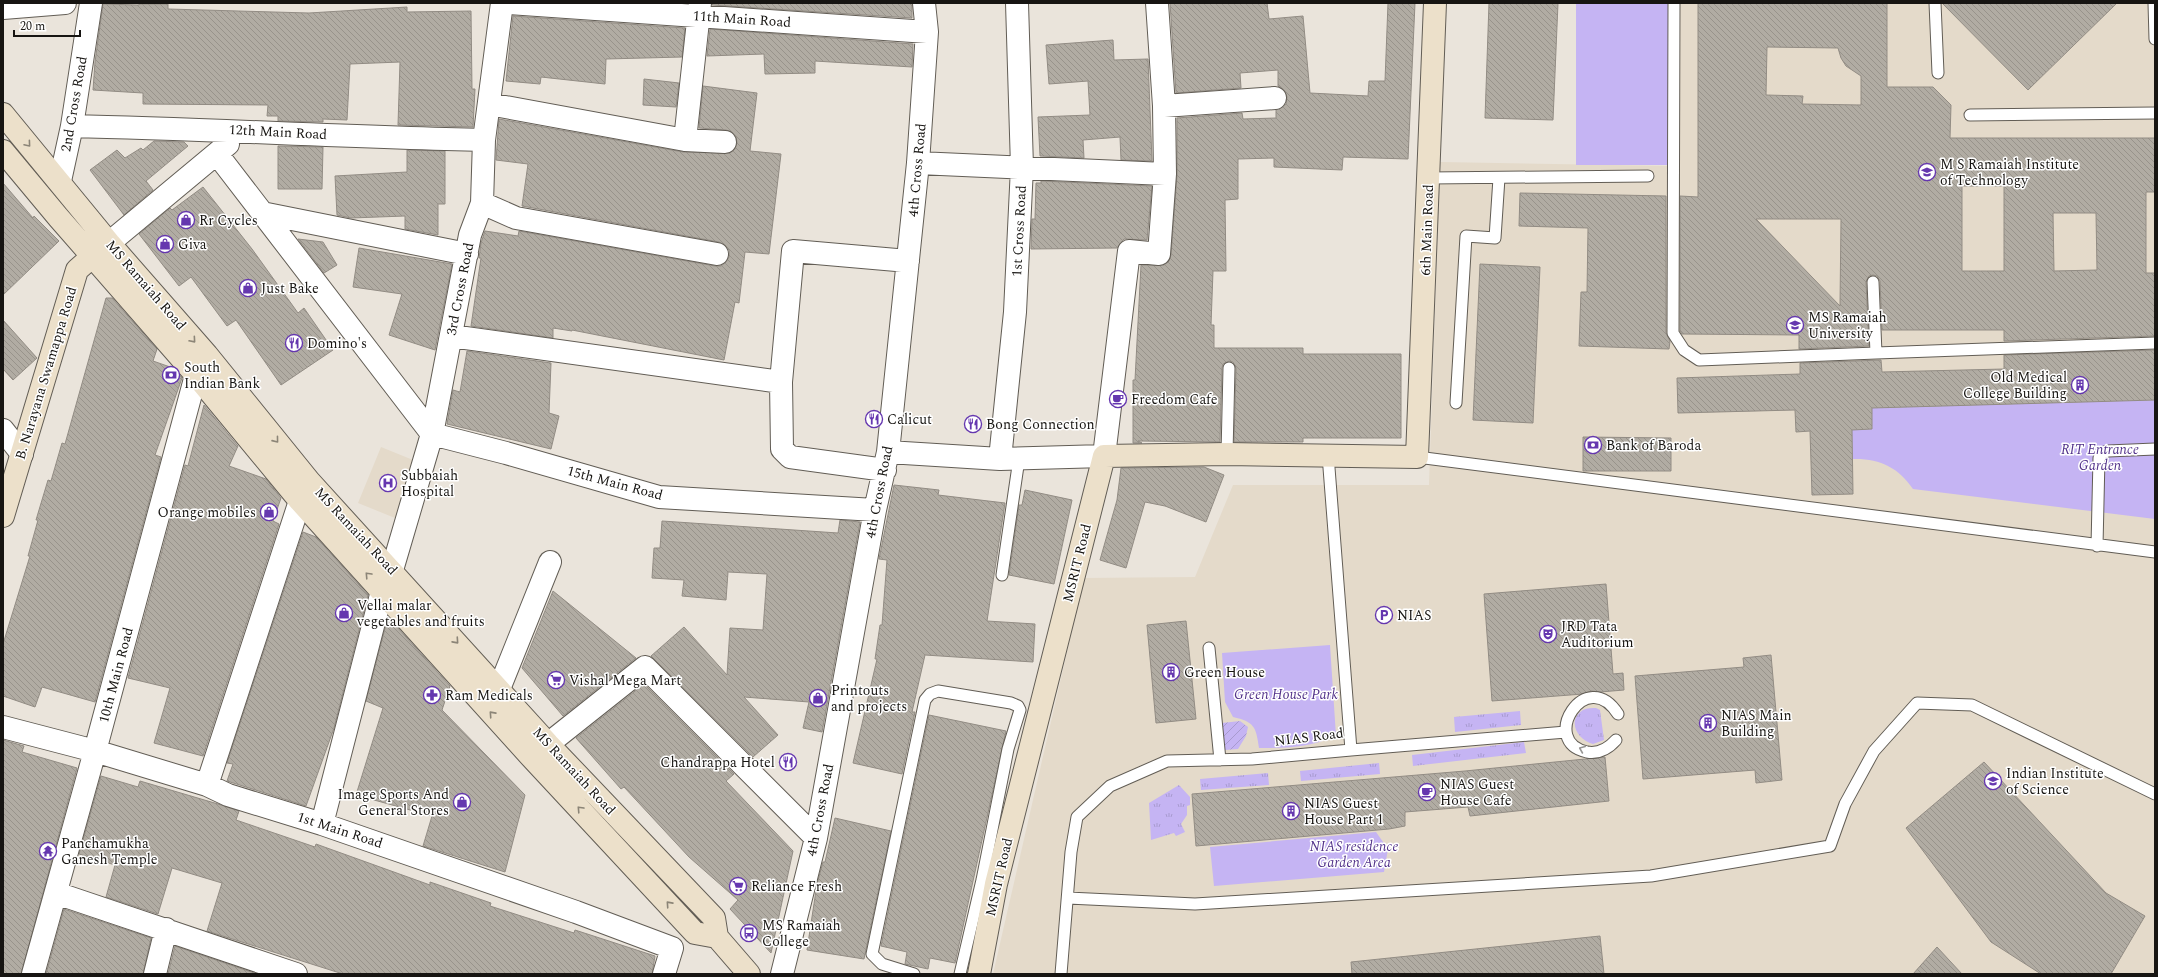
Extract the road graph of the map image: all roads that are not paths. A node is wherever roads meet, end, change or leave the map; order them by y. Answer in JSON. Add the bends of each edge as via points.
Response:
{"nodes":[{"id":1,"x":65,"y":3,"type":"edge"},
{"id":2,"x":91,"y":3,"type":"edge"},
{"id":3,"x":502,"y":3,"type":"edge"},
{"id":4,"x":508,"y":3,"type":"edge"},
{"id":5,"x":924,"y":3,"type":"edge"},
{"id":6,"x":1017,"y":3,"type":"edge"},
{"id":7,"x":1157,"y":3,"type":"edge"},
{"id":8,"x":1435,"y":3,"type":"edge"},
{"id":9,"x":1674,"y":3,"type":"edge"},
{"id":10,"x":1935,"y":3,"type":"edge"},
{"id":11,"x":2154,"y":3,"type":"edge"},
{"id":12,"x":3,"y":8,"type":"edge"},
{"id":13,"x":699,"y":10,"type":"edge"},
{"id":14,"x":927,"y":32,"type":"junction"},
{"id":15,"x":2155,"y":39,"type":"edge"},
{"id":16,"x":1938,"y":73,"type":"dead end"},
{"id":17,"x":1275,"y":98,"type":"dead end"},
{"id":18,"x":490,"y":104,"type":"junction"},
{"id":19,"x":1164,"y":106,"type":"junction"},
{"id":20,"x":2155,"y":113,"type":"edge"},
{"id":21,"x":3,"y":114,"type":"edge"},
{"id":22,"x":1970,"y":115,"type":"dead end"},
{"id":23,"x":72,"y":126,"type":"junction"},
{"id":24,"x":243,"y":130,"type":"junction"},
{"id":25,"x":484,"y":140,"type":"junction"},
{"id":26,"x":685,"y":140,"type":"junction"},
{"id":27,"x":725,"y":142,"type":"dead end"},
{"id":28,"x":3,"y":151,"type":"edge"},
{"id":29,"x":217,"y":154,"type":"junction"},
{"id":30,"x":918,"y":163,"type":"junction"},
{"id":31,"x":1022,"y":167,"type":"junction"},
{"id":32,"x":1165,"y":174,"type":"junction"},
{"id":33,"x":1648,"y":176,"type":"dead end"},
{"id":34,"x":1429,"y":178,"type":"junction"},
{"id":35,"x":1499,"y":178,"type":"junction"},
{"id":36,"x":60,"y":181,"type":"junction"},
{"id":37,"x":482,"y":203,"type":"junction"},
{"id":38,"x":262,"y":213,"type":"junction"},
{"id":39,"x":109,"y":243,"type":"junction"},
{"id":40,"x":467,"y":254,"type":"junction"},
{"id":41,"x":717,"y":254,"type":"dead end"},
{"id":42,"x":92,"y":256,"type":"junction"},
{"id":43,"x":908,"y":261,"type":"junction"},
{"id":44,"x":1873,"y":282,"type":"dead end"},
{"id":45,"x":451,"y":336,"type":"junction"},
{"id":46,"x":2155,"y":343,"type":"edge"},
{"id":47,"x":1876,"y":353,"type":"junction"},
{"id":48,"x":1229,"y":368,"type":"dead end"},
{"id":49,"x":196,"y":375,"type":"junction"},
{"id":50,"x":781,"y":382,"type":"junction"},
{"id":51,"x":1456,"y":403,"type":"dead end"},
{"id":52,"x":3,"y":430,"type":"edge"},
{"id":53,"x":432,"y":434,"type":"junction"},
{"id":54,"x":2155,"y":449,"type":"edge"},
{"id":55,"x":22,"y":454,"type":"junction"},
{"id":56,"x":1227,"y":454,"type":"junction"},
{"id":57,"x":1328,"y":455,"type":"junction"},
{"id":58,"x":1104,"y":456,"type":"junction"},
{"id":59,"x":1417,"y":457,"type":"junction"},
{"id":60,"x":1010,"y":459,"type":"junction"},
{"id":61,"x":887,"y":461,"type":"junction"},
{"id":62,"x":300,"y":501,"type":"junction"},
{"id":63,"x":875,"y":510,"type":"junction"},
{"id":64,"x":3,"y":516,"type":"edge"},
{"id":65,"x":2097,"y":546,"type":"junction"},
{"id":66,"x":2155,"y":552,"type":"edge"},
{"id":67,"x":550,"y":562,"type":"dead end"},
{"id":68,"x":392,"y":570,"type":"junction"},
{"id":69,"x":1002,"y":575,"type":"dead end"},
{"id":70,"x":382,"y":591,"type":"junction"},
{"id":71,"x":1209,"y":648,"type":"dead end"},
{"id":72,"x":499,"y":689,"type":"junction"},
{"id":73,"x":1618,"y":714,"type":"dead end"},
{"id":74,"x":3,"y":727,"type":"edge"},
{"id":75,"x":1566,"y":732,"type":"junction"},
{"id":76,"x":1616,"y":740,"type":"dead end"},
{"id":77,"x":548,"y":744,"type":"junction"},
{"id":78,"x":1352,"y":750,"type":"junction"},
{"id":79,"x":95,"y":751,"type":"junction"},
{"id":80,"x":1220,"y":760,"type":"junction"},
{"id":81,"x":207,"y":785,"type":"junction"},
{"id":82,"x":2155,"y":794,"type":"edge"},
{"id":83,"x":322,"y":824,"type":"junction"},
{"id":84,"x":816,"y":838,"type":"junction"},
{"id":85,"x":989,"y":882,"type":"junction"},
{"id":86,"x":56,"y":893,"type":"junction"},
{"id":87,"x":1068,"y":898,"type":"junction"},
{"id":88,"x":166,"y":929,"type":"junction"},
{"id":89,"x":717,"y":937,"type":"junction"},
{"id":90,"x":672,"y":948,"type":"junction"},
{"id":91,"x":287,"y":972,"type":"edge"},
{"id":92,"x":33,"y":974,"type":"edge"},
{"id":93,"x":154,"y":974,"type":"edge"},
{"id":94,"x":664,"y":974,"type":"edge"},
{"id":95,"x":749,"y":974,"type":"edge"},
{"id":96,"x":782,"y":974,"type":"edge"},
{"id":97,"x":914,"y":974,"type":"edge"},
{"id":98,"x":960,"y":974,"type":"edge"},
{"id":99,"x":979,"y":974,"type":"edge"},
{"id":100,"x":1062,"y":974,"type":"edge"}],
"edges":[{"from":1,"to":12,"type":"street"},
{"from":2,"to":23,"type":"street","name":"2nd Cross Road"},
{"from":3,"to":18,"type":"street","name":"3rd Cross Road"},
{"from":4,"to":13,"type":"street","name":"11th Main Road"},
{"from":5,"to":14,"type":"street","name":"4th Cross Road"},
{"from":6,"to":31,"type":"street","name":"1st Cross Road"},
{"from":7,"to":19,"type":"street"},
{"from":8,"to":34,"type":"main road","name":"6th Main Road"},
{"from":9,"to":47,"type":"lane","via":[[1673,333],[1684,350],[1699,360]]},
{"from":10,"to":16,"type":"lane"},
{"from":11,"to":15,"type":"lane"},
{"from":13,"to":14,"type":"street","name":"11th Main Road"},
{"from":13,"to":26,"type":"street"},
{"from":14,"to":30,"type":"street","name":"4th Cross Road"},
{"from":17,"to":19,"type":"street"},
{"from":18,"to":25,"type":"street","name":"3rd Cross Road"},
{"from":18,"to":26,"type":"street"},
{"from":19,"to":32,"type":"street"},
{"from":20,"to":22,"type":"lane"},
{"from":21,"to":36,"type":"main road","name":"MS Ramaiah Road","one_way":true},
{"from":23,"to":24,"type":"street","name":"12th Main Road"},
{"from":23,"to":36,"type":"street","name":"2nd Cross Road"},
{"from":24,"to":25,"type":"street","name":"12th Main Road","via":[[387,138]]},
{"from":24,"to":29,"type":"street"},
{"from":25,"to":37,"type":"street","name":"3rd Cross Road"},
{"from":26,"to":27,"type":"street"},
{"from":28,"to":42,"type":"main road","name":"MS Ramaiah Road"},
{"from":29,"to":38,"type":"street"},
{"from":29,"to":39,"type":"street"},
{"from":30,"to":31,"type":"street"},
{"from":30,"to":43,"type":"street","name":"4th Cross Road"},
{"from":31,"to":32,"type":"street"},
{"from":31,"to":60,"type":"street","name":"1st Cross Road"},
{"from":32,"to":58,"type":"street","via":[[1159,254],[1129,251]]},
{"from":33,"to":35,"type":"lane"},
{"from":34,"to":35,"type":"lane"},
{"from":34,"to":59,"type":"main road","name":"6th Main Road"},
{"from":35,"to":51,"type":"lane","via":[[1495,238],[1466,236]]},
{"from":36,"to":39,"type":"main road","name":"MS Ramaiah Road"},
{"from":37,"to":40,"type":"street","name":"3rd Cross Road","via":[[470,235]]},
{"from":37,"to":41,"type":"street","via":[[516,218]]},
{"from":38,"to":40,"type":"street"},
{"from":38,"to":53,"type":"street"},
{"from":39,"to":42,"type":"main road","name":"B. Narayana Swamappa Road"},
{"from":39,"to":68,"type":"main road","name":"MS Ramaiah Road","one_way":true,"via":[[207,355],[309,481]]},
{"from":40,"to":45,"type":"street","name":"3rd Cross Road"},
{"from":42,"to":49,"type":"main road","name":"MS Ramaiah Road"},
{"from":42,"to":55,"type":"main road","name":"B. Narayana Swamappa Road","via":[[77,270]]},
{"from":43,"to":50,"type":"street","via":[[793,252]]},
{"from":43,"to":61,"type":"street","name":"4th Cross Road"},
{"from":44,"to":47,"type":"lane"},
{"from":45,"to":50,"type":"street"},
{"from":45,"to":53,"type":"street","name":"3rd Cross Road"},
{"from":46,"to":47,"type":"lane"},
{"from":48,"to":56,"type":"lane"},
{"from":49,"to":62,"type":"main road","name":"MS Ramaiah Road"},
{"from":49,"to":79,"type":"street","name":"10th Main Road"},
{"from":50,"to":61,"type":"street","via":[[782,449],[790,457]]},
{"from":52,"to":55,"type":"street"},
{"from":53,"to":63,"type":"street","name":"15th Main Road","via":[[659,497]]},
{"from":53,"to":68,"type":"street","name":"3rd Cross Road"},
{"from":54,"to":65,"type":"lane","via":[[2108,451],[2102,453],[2099,458]]},
{"from":55,"to":64,"type":"main road","name":"B. Narayana Swamappa Road"},
{"from":56,"to":57,"type":"main road"},
{"from":56,"to":58,"type":"main road"},
{"from":57,"to":59,"type":"main road"},
{"from":57,"to":78,"type":"lane","name":"NIAS Road"},
{"from":58,"to":60,"type":"street"},
{"from":58,"to":85,"type":"main road","name":"MSRIT Road"},
{"from":59,"to":65,"type":"lane"},
{"from":60,"to":61,"type":"street"},
{"from":60,"to":69,"type":"lane"},
{"from":61,"to":63,"type":"street","name":"4th Cross Road"},
{"from":70,"to":62,"type":"main road","name":"MS Ramaiah Road","one_way":true},
{"from":62,"to":81,"type":"street"},
{"from":63,"to":84,"type":"street","name":"4th Cross Road"},
{"from":65,"to":66,"type":"lane"},
{"from":67,"to":72,"type":"street"},
{"from":68,"to":72,"type":"main road","name":"MS Ramaiah Road","one_way":true},
{"from":70,"to":83,"type":"street"},
{"from":89,"to":70,"type":"main road","name":"MS Ramaiah Road","one_way":true,"via":[[695,933],[532,758]]},
{"from":71,"to":80,"type":"lane"},
{"from":72,"to":77,"type":"main road","name":"MS Ramaiah Road"},
{"from":73,"to":75,"type":"lane","via":[[1606,702],[1597,698],[1588,699],[1580,702],[1568,715]]},
{"from":74,"to":79,"type":"street","name":"1st Main Road"},
{"from":76,"to":75,"type":"lane","one_way":true,"via":[[1610,747],[1593,753],[1576,747]]},
{"from":75,"to":78,"type":"lane"},
{"from":77,"to":84,"type":"street","via":[[645,667]]},
{"from":77,"to":89,"type":"main road","name":"MS Ramaiah Road","via":[[714,918]]},
{"from":78,"to":80,"type":"lane","name":"NIAS Road"},
{"from":79,"to":81,"type":"street","name":"1st Main Road"},
{"from":79,"to":86,"type":"street","name":"10th Main Road"},
{"from":80,"to":87,"type":"lane","name":"NIAS Road","via":[[1167,761],[1110,786],[1077,817],[1071,852]]},
{"from":81,"to":83,"type":"street","name":"1st Main Road","via":[[228,796]]},
{"from":82,"to":87,"type":"lane","via":[[1972,705],[1917,703],[1874,751],[1845,804],[1830,846],[1651,876],[1195,904]]},
{"from":83,"to":90,"type":"street","name":"1st Main Road"},
{"from":84,"to":96,"type":"street","name":"4th Cross Road"},
{"from":85,"to":97,"type":"lane","via":[[1008,749],[1020,710],[1011,703],[935,692],[925,700],[872,954],[882,964]]},
{"from":85,"to":98,"type":"lane"},
{"from":85,"to":99,"type":"main road","name":"MSRIT Road"},
{"from":86,"to":88,"type":"street"},
{"from":86,"to":92,"type":"street","name":"10th Main Road"},
{"from":87,"to":100,"type":"lane","name":"NIAS Road"},
{"from":88,"to":91,"type":"street"},
{"from":88,"to":93,"type":"street"},
{"from":89,"to":90,"type":"street"},
{"from":89,"to":95,"type":"main road"},
{"from":90,"to":94,"type":"street"}]}
